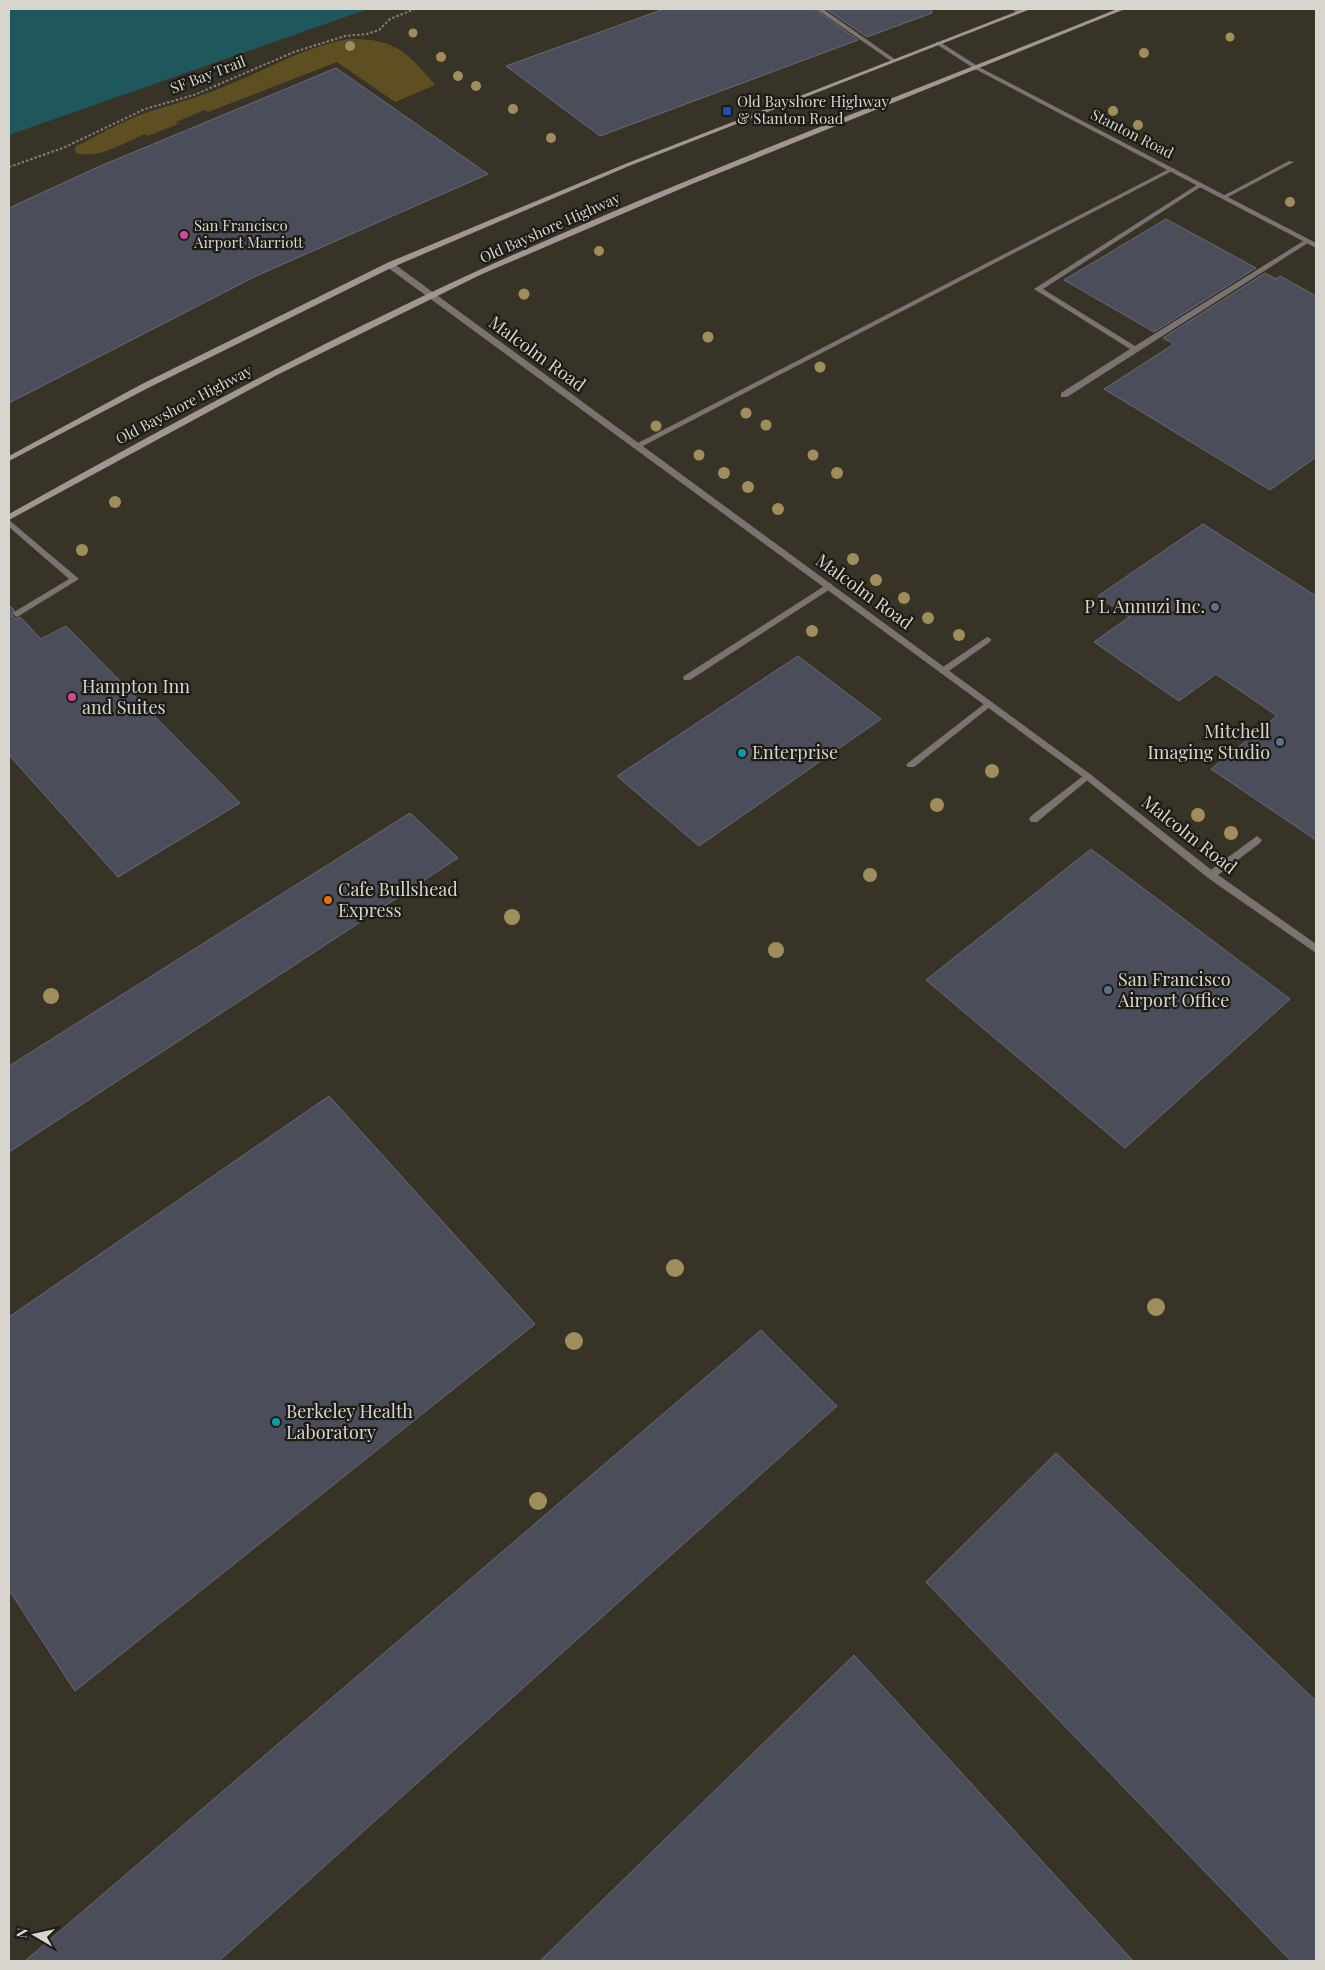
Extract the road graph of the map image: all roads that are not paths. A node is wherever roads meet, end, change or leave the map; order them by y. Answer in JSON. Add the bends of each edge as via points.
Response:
{"nodes":[{"id":1,"x":819,"y":9,"type":"edge"},
{"id":2,"x":1028,"y":9,"type":"edge"},
{"id":3,"x":1122,"y":9,"type":"edge"},
{"id":4,"x":1017,"y":10,"type":"edge"},
{"id":5,"x":938,"y":43,"type":"junction"},
{"id":6,"x":893,"y":60,"type":"junction"},
{"id":7,"x":977,"y":68,"type":"junction"},
{"id":8,"x":1291,"y":162,"type":"dead end"},
{"id":9,"x":1173,"y":169,"type":"junction"},
{"id":10,"x":1200,"y":185,"type":"junction"},
{"id":11,"x":1224,"y":198,"type":"junction"},
{"id":12,"x":1307,"y":241,"type":"junction"},
{"id":13,"x":1316,"y":246,"type":"edge"},
{"id":14,"x":390,"y":266,"type":"junction"},
{"id":15,"x":431,"y":295,"type":"junction"},
{"id":16,"x":1135,"y":349,"type":"junction"},
{"id":17,"x":1064,"y":396,"type":"dead end"},
{"id":18,"x":636,"y":446,"type":"junction"},
{"id":19,"x":9,"y":459,"type":"edge"},
{"id":20,"x":9,"y":516,"type":"edge"},
{"id":21,"x":9,"y":524,"type":"edge"},
{"id":22,"x":828,"y":586,"type":"junction"},
{"id":23,"x":17,"y":614,"type":"dead end"},
{"id":24,"x":987,"y":640,"type":"dead end"},
{"id":25,"x":944,"y":671,"type":"junction"},
{"id":26,"x":687,"y":678,"type":"dead end"},
{"id":27,"x":988,"y":704,"type":"junction"},
{"id":28,"x":911,"y":765,"type":"dead end"},
{"id":29,"x":1087,"y":776,"type":"junction"},
{"id":30,"x":1034,"y":818,"type":"dead end"},
{"id":31,"x":1257,"y":840,"type":"dead end"},
{"id":32,"x":1211,"y":875,"type":"junction"},
{"id":33,"x":1316,"y":949,"type":"edge"}],
"edges":[{"from":1,"to":6,"type":"street"},
{"from":2,"to":4,"type":"main road","name":"Old Bayshore Highway"},
{"from":3,"to":7,"type":"main road","name":"Old Bayshore Highway"},
{"from":4,"to":5,"type":"main road","name":"Old Bayshore Highway"},
{"from":5,"to":6,"type":"main road","name":"Old Bayshore Highway"},
{"from":5,"to":7,"type":"street","name":"Stanton Road"},
{"from":6,"to":14,"type":"main road","name":"Old Bayshore Highway","via":[[626,165]]},
{"from":7,"to":9,"type":"street","name":"Stanton Road"},
{"from":7,"to":15,"type":"main road","name":"Old Bayshore Highway","via":[[771,148]]},
{"from":8,"to":11,"type":"street"},
{"from":9,"to":10,"type":"street","name":"Stanton Road"},
{"from":9,"to":18,"type":"street"},
{"from":10,"to":11,"type":"street","name":"Stanton Road"},
{"from":10,"to":16,"type":"street","via":[[1038,289]]},
{"from":11,"to":12,"type":"street","name":"Stanton Road"},
{"from":12,"to":13,"type":"street","name":"Stanton Road"},
{"from":12,"to":16,"type":"street"},
{"from":14,"to":15,"type":"street","name":"Malcolm Road"},
{"from":14,"to":19,"type":"main road","name":"Old Bayshore Highway","via":[[162,377]]},
{"from":15,"to":18,"type":"street","name":"Malcolm Road"},
{"from":15,"to":20,"type":"main road","name":"Old Bayshore Highway","via":[[308,355]]},
{"from":16,"to":17,"type":"street"},
{"from":18,"to":22,"type":"street","name":"Malcolm Road"},
{"from":21,"to":23,"type":"street","via":[[75,579]]},
{"from":22,"to":25,"type":"street","name":"Malcolm Road"},
{"from":22,"to":26,"type":"street"},
{"from":24,"to":25,"type":"street"},
{"from":25,"to":27,"type":"street","name":"Malcolm Road"},
{"from":27,"to":28,"type":"street"},
{"from":27,"to":29,"type":"street","name":"Malcolm Road"},
{"from":29,"to":30,"type":"street"},
{"from":29,"to":32,"type":"street","name":"Malcolm Road"},
{"from":31,"to":32,"type":"street"},
{"from":32,"to":33,"type":"street","name":"Malcolm Road"}]}
